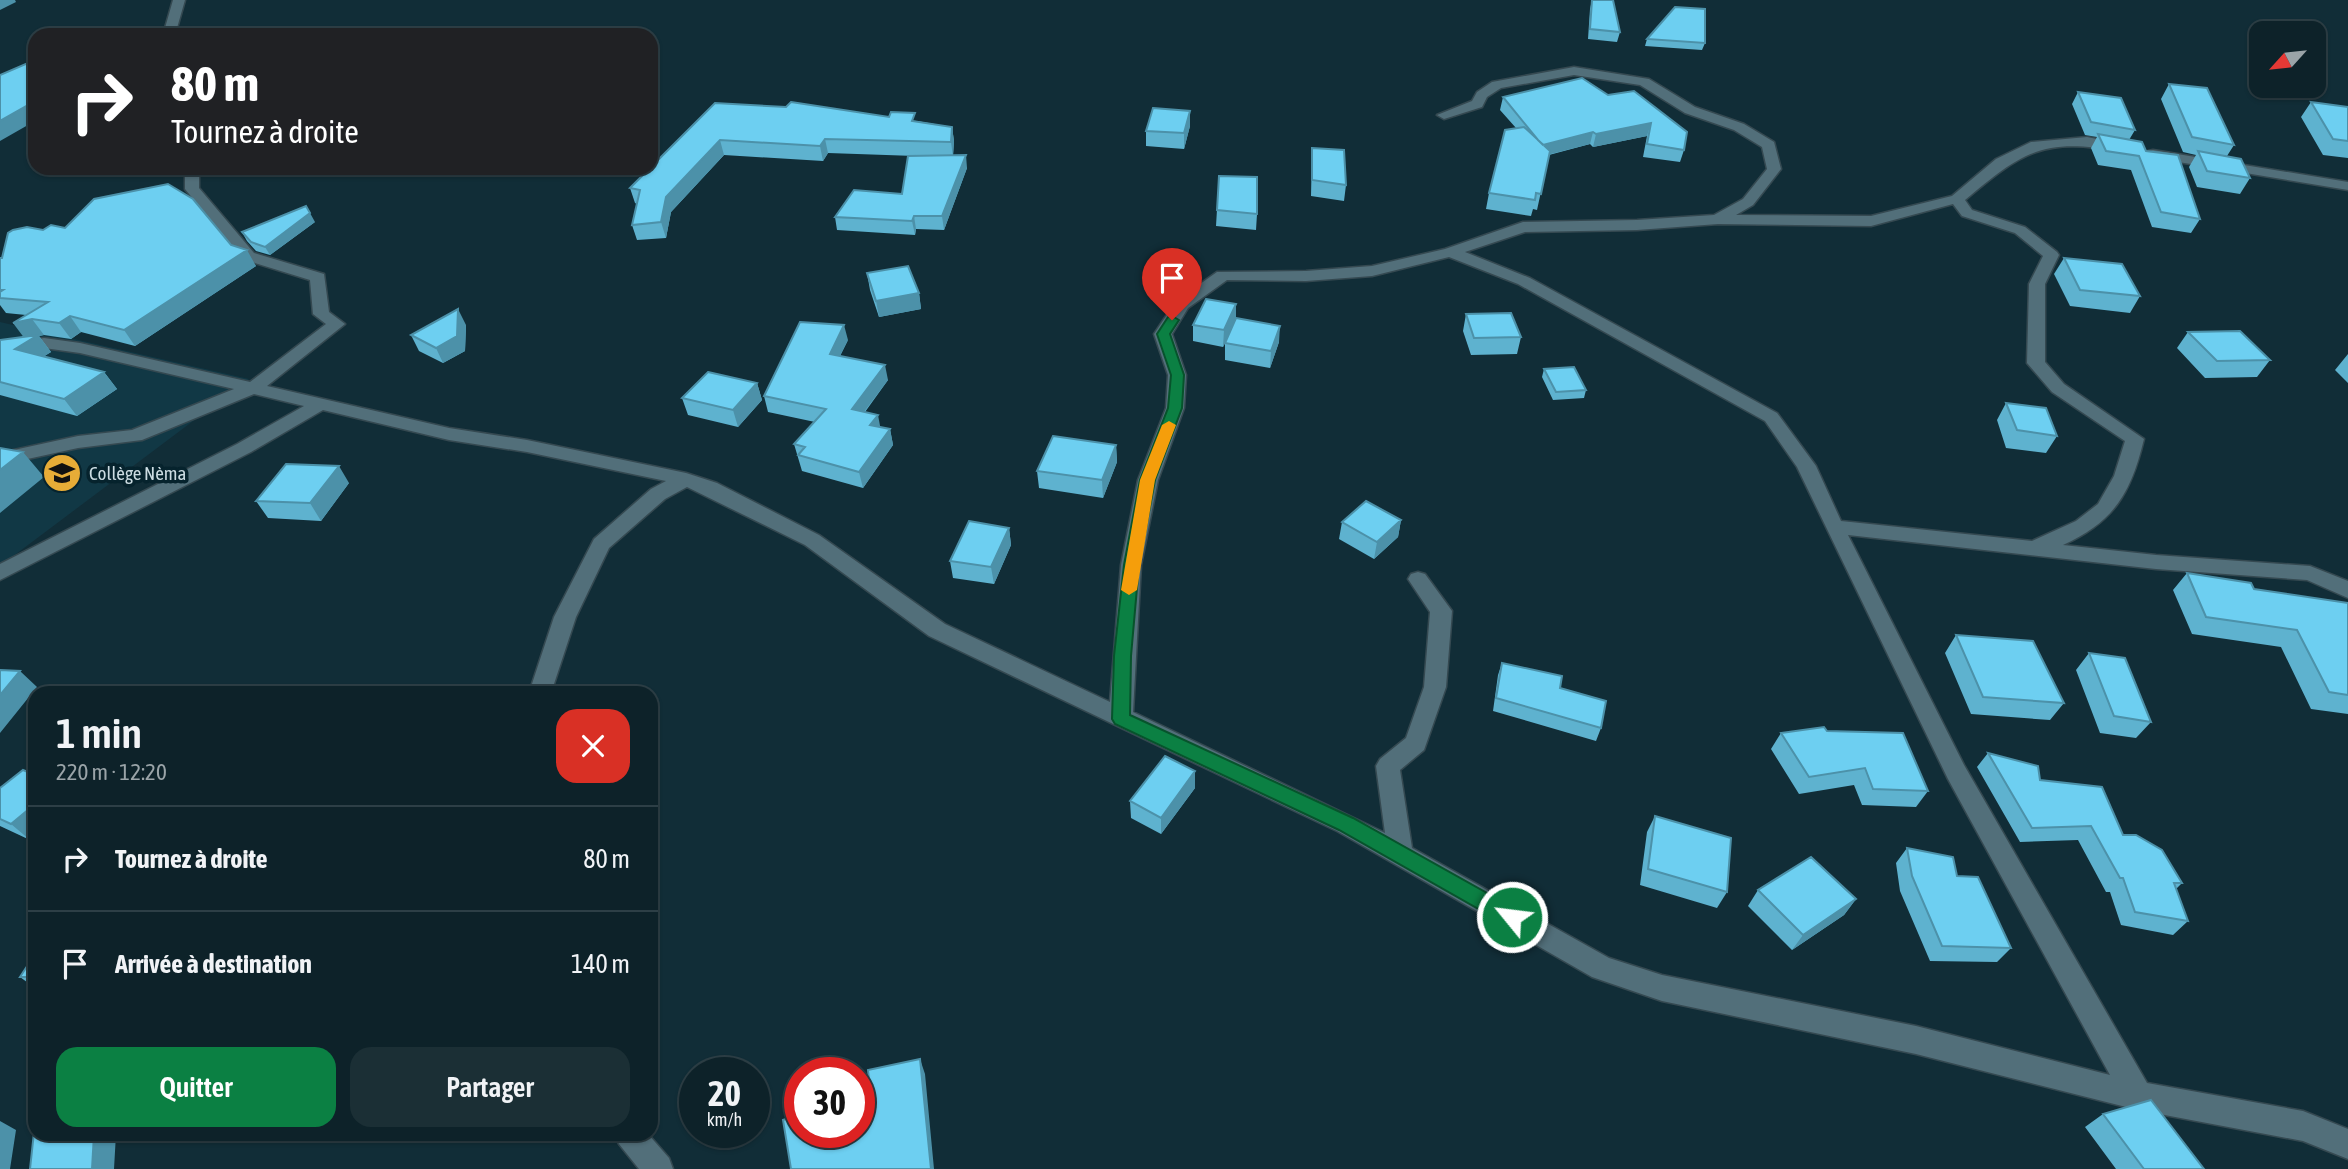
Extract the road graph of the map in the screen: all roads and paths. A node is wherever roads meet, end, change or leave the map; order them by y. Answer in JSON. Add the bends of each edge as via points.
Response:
{"nodes":[{"id":1,"x":179,"y":0,"type":"edge"},
{"id":2,"x":171,"y":28,"type":"edge"},
{"id":3,"x":1444,"y":116,"type":"dead end"},
{"id":4,"x":192,"y":175,"type":"edge"},
{"id":5,"x":2348,"y":186,"type":"edge"},
{"id":6,"x":1957,"y":199,"type":"junction"},
{"id":7,"x":1718,"y":219,"type":"junction"},
{"id":8,"x":1450,"y":252,"type":"junction"},
{"id":9,"x":0,"y":351,"type":"edge"},
{"id":10,"x":253,"y":388,"type":"junction"},
{"id":11,"x":321,"y":404,"type":"junction"},
{"id":12,"x":0,"y":459,"type":"edge"},
{"id":13,"x":686,"y":480,"type":"junction"},
{"id":14,"x":1834,"y":527,"type":"junction"},
{"id":15,"x":2034,"y":548,"type":"junction"},
{"id":16,"x":0,"y":573,"type":"edge"},
{"id":17,"x":1418,"y":579,"type":"dead end"},
{"id":18,"x":2348,"y":590,"type":"edge"},
{"id":19,"x":542,"y":686,"type":"edge"},
{"id":20,"x":1121,"y":719,"type":"junction"},
{"id":21,"x":1400,"y":854,"type":"junction"},
{"id":22,"x":2138,"y":1096,"type":"junction"},
{"id":23,"x":635,"y":1141,"type":"edge"},
{"id":24,"x":2348,"y":1144,"type":"edge"},
{"id":25,"x":659,"y":1169,"type":"edge"}],
"edges":[{"from":1,"to":2,"type":"street"},
{"from":3,"to":7,"type":"street","via":[[1477,104],[1497,85],[1574,71],[1644,82],[1690,110],[1739,127],[1769,145],[1774,169],[1748,202]]},
{"from":4,"to":10,"type":"street","via":[[192,189],[248,256],[318,277],[320,314],[337,324]]},
{"from":5,"to":6,"type":"street","via":[[2087,141],[2036,145],[2001,162]]},
{"from":6,"to":7,"type":"street","via":[[1871,221]]},
{"from":6,"to":15,"type":"street","via":[[1967,213],[2020,230],[2051,255],[2037,284],[2036,363],[2058,388],[2135,439],[2130,463],[2105,509],[2064,537]]},
{"from":7,"to":8,"type":"street","via":[[1523,227]]},
{"from":8,"to":14,"type":"street","via":[[1524,281],[1771,417],[1806,466]]},
{"from":8,"to":20,"type":"street","via":[[1372,271],[1223,275],[1182,305],[1163,334],[1178,375],[1175,408],[1148,480],[1131,565]]},
{"from":9,"to":10,"type":"street","via":[[44,343],[80,348]]},
{"from":10,"to":11,"type":"street"},
{"from":10,"to":12,"type":"street","via":[[135,436],[78,442]]},
{"from":11,"to":13,"type":"street"},
{"from":11,"to":16,"type":"street"},
{"from":13,"to":19,"type":"street","via":[[658,494],[601,544],[565,617]]},
{"from":13,"to":20,"type":"street","via":[[812,540],[937,630]]},
{"from":14,"to":15,"type":"street"},
{"from":14,"to":22,"type":"street","via":[[1956,772]]},
{"from":15,"to":18,"type":"street","via":[[2310,573]]},
{"from":17,"to":21,"type":"street","via":[[1441,611],[1435,687],[1416,743],[1388,766]]},
{"from":20,"to":21,"type":"street"},
{"from":21,"to":22,"type":"street","via":[[1602,968],[1662,988],[1916,1040]]},
{"from":22,"to":24,"type":"street","via":[[2302,1126]]},
{"from":23,"to":25,"type":"street"}]}
